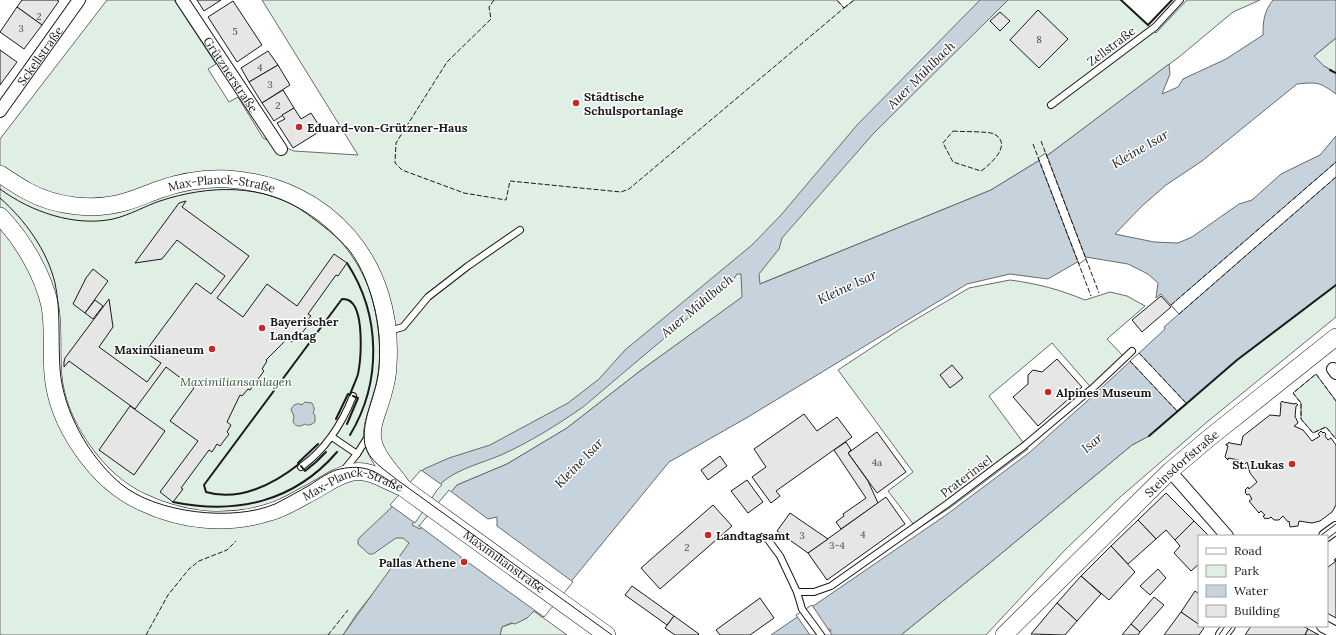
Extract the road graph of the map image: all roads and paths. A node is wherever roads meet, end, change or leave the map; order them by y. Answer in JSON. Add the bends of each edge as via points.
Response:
{"nodes":[{"id":1,"x":79,"y":0,"type":"edge"},
{"id":2,"x":182,"y":0,"type":"edge"},
{"id":3,"x":1180,"y":0,"type":"edge"},
{"id":4,"x":1051,"y":104,"type":"dead end"},
{"id":5,"x":0,"y":111,"type":"edge"},
{"id":6,"x":281,"y":149,"type":"dead end"},
{"id":7,"x":0,"y":174,"type":"edge"},
{"id":8,"x":0,"y":216,"type":"edge"},
{"id":9,"x":520,"y":230,"type":"dead end"},
{"id":10,"x":388,"y":332,"type":"junction"},
{"id":11,"x":1336,"y":337,"type":"edge"},
{"id":12,"x":1132,"y":351,"type":"dead end"},
{"id":13,"x":353,"y":396,"type":"dead end"},
{"id":14,"x":372,"y":429,"type":"junction"},
{"id":15,"x":332,"y":437,"type":"junction"},
{"id":16,"x":357,"y":454,"type":"junction"},
{"id":17,"x":301,"y":467,"type":"dead end"},
{"id":18,"x":1170,"y":471,"type":"junction"},
{"id":19,"x":338,"y":477,"type":"junction"},
{"id":20,"x":397,"y":483,"type":"junction"},
{"id":21,"x":1336,"y":528,"type":"edge"},
{"id":22,"x":1227,"y":535,"type":"edge"},
{"id":23,"x":1326,"y":535,"type":"edge"},
{"id":24,"x":766,"y":538,"type":"dead end"},
{"id":25,"x":797,"y":592,"type":"junction"},
{"id":26,"x":1037,"y":601,"type":"junction"},
{"id":27,"x":1228,"y":627,"type":"edge"},
{"id":28,"x":1325,"y":627,"type":"edge"},
{"id":29,"x":1336,"y":633,"type":"edge"},
{"id":30,"x":606,"y":635,"type":"edge"},
{"id":31,"x":821,"y":635,"type":"edge"},
{"id":32,"x":1004,"y":635,"type":"edge"},
{"id":33,"x":1012,"y":635,"type":"edge"},
{"id":34,"x":1222,"y":635,"type":"edge"}],
"edges":[{"from":1,"to":5,"type":"street","name":"Sckellstraße"},
{"from":2,"to":6,"type":"street","name":"Grütznerstraße"},
{"from":3,"to":4,"type":"lane","name":"Zellstraße","via":[[1155,27]]},
{"from":7,"to":10,"type":"main road","name":"Max-Planck-Straße","via":[[39,197],[76,205],[107,206],[160,189],[190,182],[221,179],[254,182],[291,194],[325,215],[355,244],[376,280]]},
{"from":8,"to":19,"type":"main road","name":"Max-Planck-Straße","via":[[26,249],[44,286],[50,307],[52,373],[67,421],[86,455],[118,488],[154,508],[176,514],[200,519],[236,520],[272,512]]},
{"from":9,"to":10,"type":"lane","via":[[428,297],[403,327]]},
{"from":10,"to":14,"type":"main road","name":"Max-Planck-Straße","via":[[386,382]]},
{"from":11,"to":18,"type":"main road","name":"Steinsdorfstraße"},
{"from":12,"to":25,"type":"lane","name":"Praterinsel","via":[[1024,446],[947,504],[831,586],[814,592]]},
{"from":13,"to":15,"type":"lane","via":[[346,415]]},
{"from":14,"to":16,"type":"lane"},
{"from":14,"to":20,"type":"main road","name":"Max-Planck-Straße","via":[[375,447]]},
{"from":15,"to":16,"type":"lane"},
{"from":15,"to":17,"type":"lane"},
{"from":16,"to":19,"type":"lane"},
{"from":18,"to":22,"type":"street"},
{"from":18,"to":26,"type":"main road","name":"Steinsdorfstraße"},
{"from":19,"to":20,"type":"main road","name":"Max-Planck-Straße","via":[[353,472],[364,472]]},
{"from":20,"to":30,"type":"main road","name":"Maximilianstraße"},
{"from":21,"to":23,"type":"street"},
{"from":24,"to":25,"type":"lane","via":[[780,556]]},
{"from":25,"to":31,"type":"lane","via":[[802,609]]},
{"from":26,"to":32,"type":"main road","name":"Steinsdorfstraße"},
{"from":26,"to":33,"type":"main road","name":"Steinsdorfstraße"},
{"from":27,"to":34,"type":"street"},
{"from":28,"to":29,"type":"street"}]}
